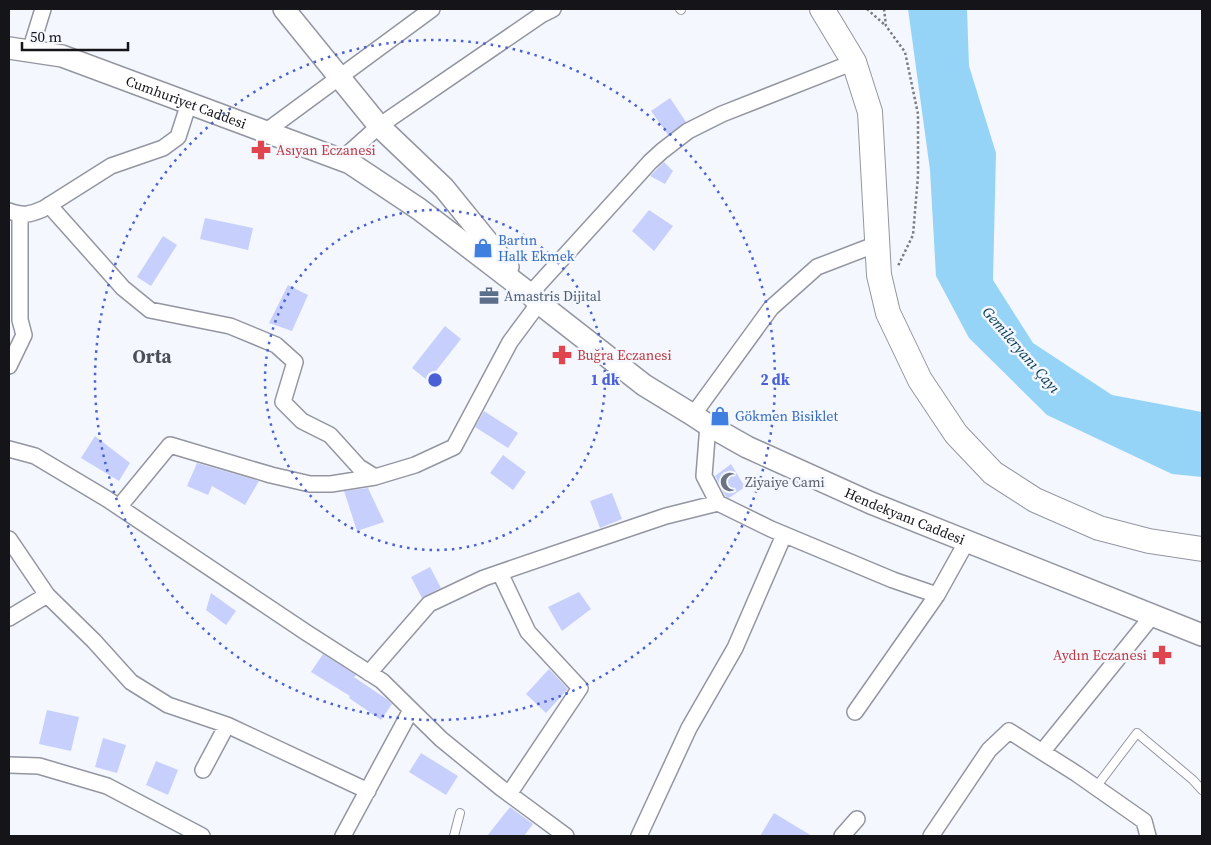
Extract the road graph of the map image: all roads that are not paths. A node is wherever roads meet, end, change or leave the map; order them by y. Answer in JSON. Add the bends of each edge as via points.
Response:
{"nodes":[{"id":1,"x":43,"y":9,"type":"edge"},
{"id":2,"x":284,"y":9,"type":"edge"},
{"id":3,"x":432,"y":9,"type":"edge"},
{"id":4,"x":822,"y":9,"type":"edge"},
{"id":5,"x":545,"y":10,"type":"edge"},
{"id":6,"x":9,"y":48,"type":"edge"},
{"id":7,"x":30,"y":51,"type":"junction"},
{"id":8,"x":854,"y":62,"type":"junction"},
{"id":9,"x":339,"y":77,"type":"junction"},
{"id":10,"x":190,"y":103,"type":"junction"},
{"id":11,"x":379,"y":126,"type":"junction"},
{"id":12,"x":265,"y":132,"type":"junction"},
{"id":13,"x":341,"y":160,"type":"junction"},
{"id":14,"x":49,"y":206,"type":"junction"},
{"id":15,"x":14,"y":213,"type":"edge"},
{"id":16,"x":877,"y":244,"type":"junction"},
{"id":17,"x":535,"y":298,"type":"junction"},
{"id":18,"x":9,"y":366,"type":"edge"},
{"id":19,"x":700,"y":420,"type":"junction"},
{"id":20,"x":9,"y":449,"type":"edge"},
{"id":21,"x":375,"y":477,"type":"junction"},
{"id":22,"x":718,"y":503,"type":"junction"},
{"id":23,"x":119,"y":507,"type":"junction"},
{"id":24,"x":784,"y":534,"type":"junction"},
{"id":25,"x":9,"y":539,"type":"edge"},
{"id":26,"x":967,"y":541,"type":"junction"},
{"id":27,"x":1202,"y":549,"type":"edge"},
{"id":28,"x":500,"y":573,"type":"junction"},
{"id":29,"x":47,"y":595,"type":"junction"},
{"id":30,"x":937,"y":595,"type":"junction"},
{"id":31,"x":1153,"y":615,"type":"junction"},
{"id":32,"x":9,"y":618,"type":"edge"},
{"id":33,"x":1202,"y":634,"type":"edge"},
{"id":34,"x":369,"y":672,"type":"junction"},
{"id":35,"x":411,"y":710,"type":"junction"},
{"id":36,"x":855,"y":712,"type":"dead end"},
{"id":37,"x":226,"y":725,"type":"junction"},
{"id":38,"x":1042,"y":752,"type":"junction"},
{"id":39,"x":9,"y":765,"type":"edge"},
{"id":40,"x":203,"y":770,"type":"dead end"},
{"id":41,"x":1096,"y":787,"type":"junction"},
{"id":42,"x":1202,"y":790,"type":"edge"},
{"id":43,"x":368,"y":791,"type":"junction"},
{"id":44,"x":509,"y":794,"type":"junction"},
{"id":45,"x":460,"y":813,"type":"dead end"},
{"id":46,"x":857,"y":820,"type":"dead end"},
{"id":47,"x":202,"y":836,"type":"edge"},
{"id":48,"x":343,"y":836,"type":"edge"},
{"id":49,"x":454,"y":836,"type":"edge"},
{"id":50,"x":566,"y":836,"type":"edge"},
{"id":51,"x":639,"y":836,"type":"edge"},
{"id":52,"x":842,"y":836,"type":"edge"},
{"id":53,"x":931,"y":836,"type":"edge"},
{"id":54,"x":1147,"y":836,"type":"edge"}],
"edges":[{"from":1,"to":7,"type":"street"},
{"from":2,"to":9,"type":"main road"},
{"from":3,"to":9,"type":"street"},
{"from":4,"to":8,"type":"main road"},
{"from":5,"to":11,"type":"street"},
{"from":6,"to":7,"type":"main road","name":"Cumhuriyet Caddesi"},
{"from":7,"to":10,"type":"main road","name":"Cumhuriyet Caddesi","via":[[62,56]]},
{"from":8,"to":16,"type":"main road","via":[[870,112]]},
{"from":8,"to":17,"type":"street","via":[[722,114],[675,141],[650,162]]},
{"from":9,"to":11,"type":"main road"},
{"from":9,"to":12,"type":"street"},
{"from":10,"to":12,"type":"main road","name":"Cumhuriyet Caddesi"},
{"from":10,"to":14,"type":"street","via":[[178,137],[163,148],[112,166]]},
{"from":11,"to":13,"type":"street"},
{"from":11,"to":17,"type":"main road","via":[[444,188]]},
{"from":12,"to":13,"type":"main road","name":"Cumhuriyet Caddesi"},
{"from":13,"to":17,"type":"main road","name":"Cumhuriyet Caddesi","via":[[419,208]]},
{"from":14,"to":15,"type":"street","via":[[32,214]]},
{"from":14,"to":21,"type":"street","via":[[123,288],[150,310],[230,326],[276,345],[295,362],[283,402],[302,421],[330,435],[359,468]]},
{"from":15,"to":18,"type":"street","via":[[20,320],[24,335]]},
{"from":16,"to":19,"type":"street","via":[[817,267],[771,308]]},
{"from":16,"to":27,"type":"main road","via":[[878,275],[888,313],[920,380],[956,434],[993,473],[1035,500],[1099,528],[1149,541]]},
{"from":17,"to":19,"type":"main road","name":"Hendekyanı Caddesi","via":[[644,386]]},
{"from":17,"to":21,"type":"street","via":[[454,447],[415,465]]},
{"from":19,"to":22,"type":"street","via":[[704,476]]},
{"from":19,"to":26,"type":"main road","name":"Hendekyanı Caddesi","via":[[746,447]]},
{"from":20,"to":23,"type":"street","via":[[35,456]]},
{"from":21,"to":23,"type":"street","via":[[310,484],[170,445]]},
{"from":22,"to":24,"type":"street"},
{"from":22,"to":28,"type":"street","via":[[666,516]]},
{"from":23,"to":34,"type":"street"},
{"from":24,"to":30,"type":"street"},
{"from":24,"to":51,"type":"street","via":[[735,648],[689,728]]},
{"from":25,"to":29,"type":"street"},
{"from":26,"to":30,"type":"street"},
{"from":26,"to":31,"type":"main road","name":"Hendekyanı Caddesi"},
{"from":28,"to":34,"type":"street","via":[[428,604]]},
{"from":28,"to":44,"type":"street","via":[[528,632],[580,688]]},
{"from":29,"to":32,"type":"street"},
{"from":29,"to":37,"type":"street","via":[[131,682],[168,705]]},
{"from":30,"to":36,"type":"street"},
{"from":31,"to":33,"type":"main road","name":"Hendekyanı Caddesi"},
{"from":31,"to":38,"type":"street"},
{"from":34,"to":35,"type":"street"},
{"from":35,"to":43,"type":"street"},
{"from":35,"to":44,"type":"street"},
{"from":37,"to":40,"type":"street"},
{"from":37,"to":43,"type":"street"},
{"from":38,"to":41,"type":"street"},
{"from":38,"to":53,"type":"street","via":[[1009,731],[989,750]]},
{"from":39,"to":47,"type":"street","via":[[39,766],[107,786]]},
{"from":41,"to":42,"type":"lane","via":[[1137,733]]},
{"from":41,"to":54,"type":"street","via":[[1144,821]]},
{"from":43,"to":48,"type":"street"},
{"from":44,"to":50,"type":"street"},
{"from":45,"to":49,"type":"lane"},
{"from":46,"to":52,"type":"street"}]}
